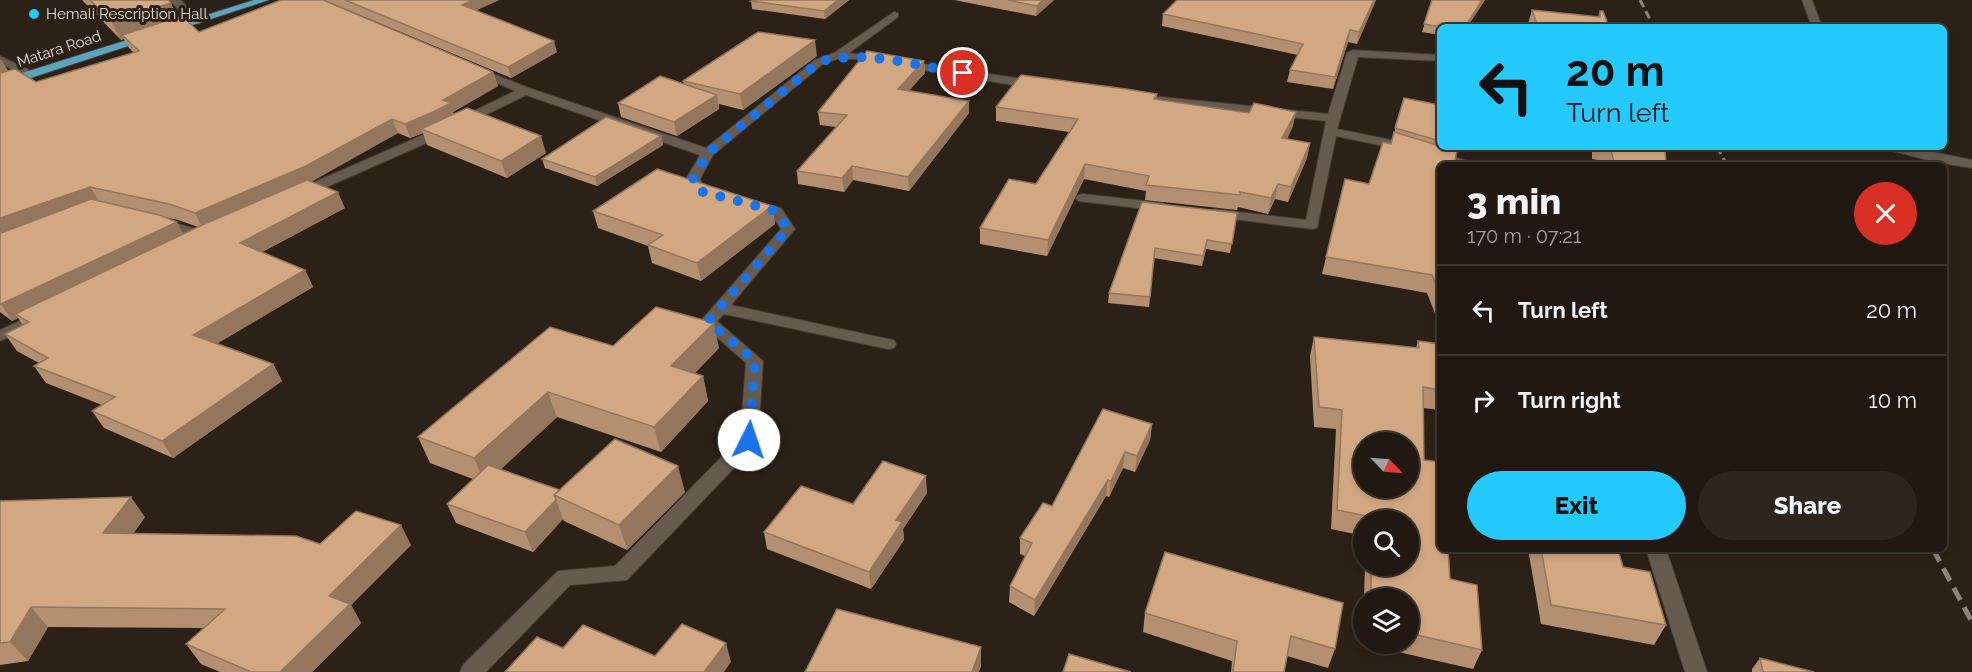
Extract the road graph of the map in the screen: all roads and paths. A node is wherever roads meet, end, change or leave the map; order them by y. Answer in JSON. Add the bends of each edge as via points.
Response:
{"nodes":[{"id":1,"x":175,"y":0,"type":"edge"},
{"id":2,"x":264,"y":0,"type":"edge"},
{"id":3,"x":1807,"y":0,"type":"edge"},
{"id":4,"x":894,"y":15,"type":"dead end"},
{"id":5,"x":195,"y":22,"type":"junction"},
{"id":6,"x":1816,"y":24,"type":"edge"},
{"id":7,"x":836,"y":56,"type":"junction"},
{"id":8,"x":0,"y":58,"type":"edge"},
{"id":9,"x":1437,"y":58,"type":"edge"},
{"id":10,"x":460,"y":64,"type":"edge"},
{"id":11,"x":29,"y":74,"type":"junction"},
{"id":12,"x":0,"y":84,"type":"edge"},
{"id":13,"x":1050,"y":87,"type":"edge"},
{"id":14,"x":525,"y":91,"type":"junction"},
{"id":15,"x":1131,"y":96,"type":"edge"},
{"id":16,"x":1331,"y":124,"type":"junction"},
{"id":17,"x":1905,"y":150,"type":"edge"},
{"id":18,"x":708,"y":153,"type":"junction"},
{"id":19,"x":1456,"y":162,"type":"edge"},
{"id":20,"x":1972,"y":164,"type":"edge"},
{"id":21,"x":721,"y":196,"type":"edge"},
{"id":22,"x":291,"y":198,"type":"edge"},
{"id":23,"x":1083,"y":198,"type":"dead end"},
{"id":24,"x":743,"y":202,"type":"edge"},
{"id":25,"x":1175,"y":208,"type":"edge"},
{"id":26,"x":1198,"y":211,"type":"edge"},
{"id":27,"x":141,"y":218,"type":"edge"},
{"id":28,"x":183,"y":247,"type":"edge"},
{"id":29,"x":720,"y":308,"type":"junction"},
{"id":30,"x":54,"y":310,"type":"edge"},
{"id":31,"x":0,"y":336,"type":"edge"},
{"id":32,"x":888,"y":344,"type":"dead end"},
{"id":33,"x":1657,"y":552,"type":"edge"},
{"id":34,"x":471,"y":672,"type":"edge"},
{"id":35,"x":1696,"y":672,"type":"edge"}],
"edges":[{"from":1,"to":5,"type":"street"},
{"from":2,"to":5,"type":"highway","name":"Matara Road"},
{"from":3,"to":6,"type":"street"},
{"from":4,"to":7,"type":"street"},
{"from":5,"to":11,"type":"highway","name":"Matara Road"},
{"from":7,"to":13,"type":"street"},
{"from":7,"to":18,"type":"street","via":[[819,62]]},
{"from":8,"to":11,"type":"street"},
{"from":9,"to":16,"type":"street","via":[[1353,53]]},
{"from":10,"to":14,"type":"street"},
{"from":11,"to":12,"type":"highway","name":"Matara Road"},
{"from":14,"to":18,"type":"street"},
{"from":14,"to":22,"type":"street"},
{"from":15,"to":16,"type":"street"},
{"from":16,"to":19,"type":"street"},
{"from":16,"to":26,"type":"street","via":[[1312,225]]},
{"from":17,"to":20,"type":"street"},
{"from":18,"to":21,"type":"street","via":[[693,179],[699,191]]},
{"from":23,"to":25,"type":"street"},
{"from":24,"to":29,"type":"street","via":[[776,211],[788,229]]},
{"from":27,"to":28,"type":"street","via":[[209,234]]},
{"from":29,"to":32,"type":"street"},
{"from":29,"to":34,"type":"street","via":[[708,321],[755,361],[749,440],[620,574],[565,577]]},
{"from":30,"to":31,"type":"street"},
{"from":33,"to":35,"type":"street"}]}
